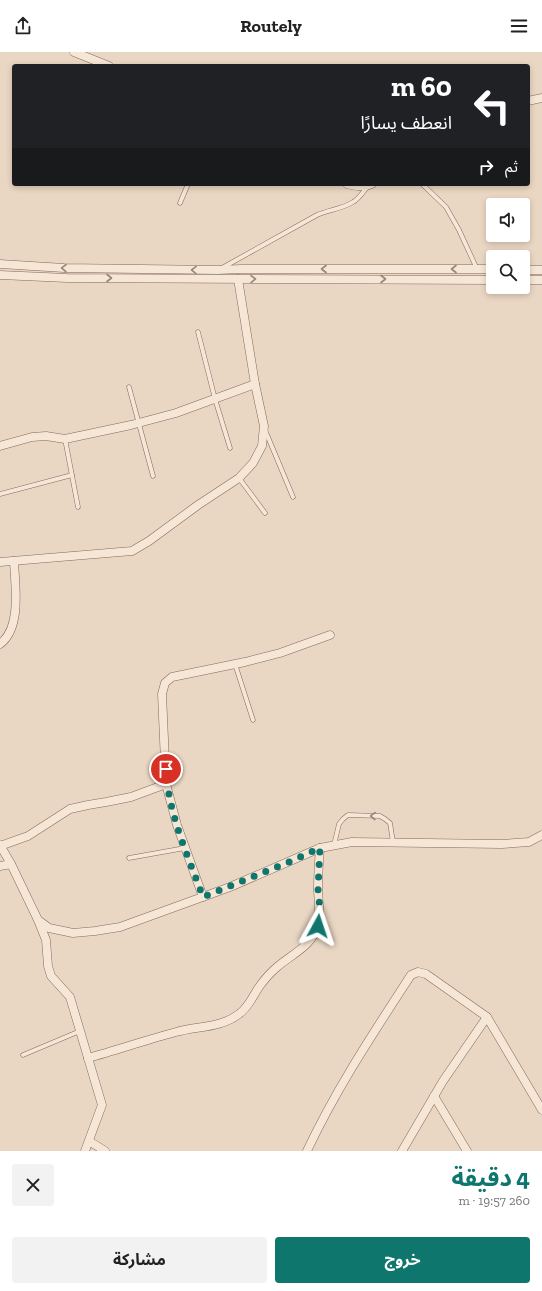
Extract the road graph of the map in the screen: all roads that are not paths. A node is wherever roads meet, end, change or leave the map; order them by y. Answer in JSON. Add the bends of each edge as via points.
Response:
{"nodes":[{"id":1,"x":74,"y":52,"type":"edge"},
{"id":2,"x":98,"y":64,"type":"edge"},
{"id":3,"x":542,"y":98,"type":"edge"},
{"id":4,"x":530,"y":101,"type":"edge"},
{"id":5,"x":187,"y":186,"type":"edge"},
{"id":6,"x":369,"y":186,"type":"edge"},
{"id":7,"x":424,"y":186,"type":"edge"},
{"id":8,"x":180,"y":203,"type":"dead end"},
{"id":9,"x":0,"y":264,"type":"edge"},
{"id":10,"x":540,"y":268,"type":"edge"},
{"id":11,"x":477,"y":269,"type":"junction"},
{"id":12,"x":486,"y":269,"type":"edge"},
{"id":13,"x":530,"y":269,"type":"edge"},
{"id":14,"x":218,"y":270,"type":"junction"},
{"id":15,"x":0,"y":275,"type":"edge"},
{"id":16,"x":238,"y":279,"type":"junction"},
{"id":17,"x":486,"y":280,"type":"edge"},
{"id":18,"x":530,"y":280,"type":"edge"},
{"id":19,"x":542,"y":280,"type":"edge"},
{"id":20,"x":198,"y":332,"type":"dead end"},
{"id":21,"x":255,"y":384,"type":"junction"},
{"id":22,"x":129,"y":386,"type":"dead end"},
{"id":23,"x":215,"y":399,"type":"junction"},
{"id":24,"x":139,"y":423,"type":"junction"},
{"id":25,"x":264,"y":426,"type":"junction"},
{"id":26,"x":65,"y":439,"type":"junction"},
{"id":27,"x":0,"y":446,"type":"edge"},
{"id":28,"x":230,"y":448,"type":"dead end"},
{"id":29,"x":72,"y":475,"type":"junction"},
{"id":30,"x":153,"y":476,"type":"dead end"},
{"id":31,"x":239,"y":478,"type":"junction"},
{"id":32,"x":0,"y":494,"type":"edge"},
{"id":33,"x":292,"y":497,"type":"dead end"},
{"id":34,"x":78,"y":507,"type":"dead end"},
{"id":35,"x":265,"y":513,"type":"dead end"},
{"id":36,"x":14,"y":561,"type":"junction"},
{"id":37,"x":0,"y":562,"type":"edge"},
{"id":38,"x":330,"y":635,"type":"dead end"},
{"id":39,"x":0,"y":644,"type":"edge"},
{"id":40,"x":235,"y":664,"type":"junction"},
{"id":41,"x":253,"y":720,"type":"dead end"},
{"id":42,"x":166,"y":784,"type":"junction"},
{"id":43,"x":542,"y":835,"type":"edge"},
{"id":44,"x":393,"y":843,"type":"junction"},
{"id":45,"x":334,"y":844,"type":"junction"},
{"id":46,"x":0,"y":845,"type":"edge"},
{"id":47,"x":185,"y":848,"type":"junction"},
{"id":48,"x":320,"y":848,"type":"junction"},
{"id":49,"x":129,"y":858,"type":"dead end"},
{"id":50,"x":11,"y":864,"type":"junction"},
{"id":51,"x":0,"y":866,"type":"edge"},
{"id":52,"x":203,"y":897,"type":"junction"},
{"id":53,"x":38,"y":920,"type":"junction"},
{"id":54,"x":487,"y":1017,"type":"junction"},
{"id":55,"x":80,"y":1031,"type":"junction"},
{"id":56,"x":23,"y":1055,"type":"dead end"},
{"id":57,"x":88,"y":1058,"type":"junction"},
{"id":58,"x":434,"y":1096,"type":"junction"},
{"id":59,"x":542,"y":1110,"type":"edge"},
{"id":60,"x":89,"y":1141,"type":"junction"},
{"id":61,"x":85,"y":1151,"type":"edge"},
{"id":62,"x":105,"y":1151,"type":"edge"},
{"id":63,"x":307,"y":1151,"type":"edge"},
{"id":64,"x":402,"y":1151,"type":"edge"},
{"id":65,"x":467,"y":1151,"type":"edge"}],
"edges":[{"from":1,"to":2,"type":"street"},
{"from":3,"to":4,"type":"street"},
{"from":5,"to":8,"type":"lane"},
{"from":6,"to":14,"type":"lane","via":[[352,203],[326,211]]},
{"from":7,"to":11,"type":"lane","via":[[446,207]]},
{"from":14,"to":9,"type":"street","one_way":true,"via":[[64,268]]},
{"from":10,"to":13,"type":"street"},
{"from":11,"to":12,"type":"street"},
{"from":11,"to":14,"type":"street","one_way":true},
{"from":15,"to":16,"type":"street","one_way":true},
{"from":16,"to":17,"type":"street","one_way":true},
{"from":16,"to":21,"type":"street"},
{"from":18,"to":19,"type":"street"},
{"from":20,"to":23,"type":"lane"},
{"from":21,"to":23,"type":"street"},
{"from":21,"to":25,"type":"street"},
{"from":22,"to":24,"type":"lane"},
{"from":23,"to":24,"type":"street"},
{"from":23,"to":28,"type":"lane"},
{"from":24,"to":26,"type":"street"},
{"from":24,"to":30,"type":"lane"},
{"from":25,"to":31,"type":"street","via":[[262,446],[253,463]]},
{"from":25,"to":33,"type":"lane"},
{"from":26,"to":27,"type":"street","via":[[32,437]]},
{"from":26,"to":29,"type":"lane"},
{"from":29,"to":32,"type":"lane"},
{"from":29,"to":34,"type":"lane"},
{"from":31,"to":35,"type":"lane"},
{"from":31,"to":36,"type":"street","via":[[132,551]]},
{"from":36,"to":37,"type":"street"},
{"from":36,"to":39,"type":"street","via":[[15,610],[12,628]]},
{"from":38,"to":40,"type":"street","via":[[280,653]]},
{"from":40,"to":41,"type":"lane"},
{"from":40,"to":42,"type":"street","via":[[172,677],[165,683],[162,694]]},
{"from":42,"to":46,"type":"street","via":[[131,797],[70,809],[28,836]]},
{"from":42,"to":47,"type":"street"},
{"from":43,"to":44,"type":"street","via":[[528,842],[502,844]]},
{"from":44,"to":45,"type":"street"},
{"from":44,"to":45,"type":"lane","one_way":true,"via":[[390,823],[385,819],[380,816],[348,815],[340,824]]},
{"from":45,"to":48,"type":"street"},
{"from":46,"to":50,"type":"street"},
{"from":47,"to":49,"type":"lane"},
{"from":47,"to":52,"type":"street"},
{"from":48,"to":52,"type":"street"},
{"from":48,"to":57,"type":"street","via":[[318,926],[310,941],[274,969],[241,1013],[214,1026],[175,1032]]},
{"from":50,"to":51,"type":"street"},
{"from":50,"to":53,"type":"street"},
{"from":52,"to":53,"type":"street","via":[[120,927],[95,931],[73,933],[49,928]]},
{"from":53,"to":55,"type":"street","via":[[46,940],[51,976],[70,997]]},
{"from":54,"to":58,"type":"street"},
{"from":54,"to":59,"type":"street"},
{"from":54,"to":63,"type":"street","via":[[426,974],[418,972],[411,975],[356,1060]]},
{"from":55,"to":56,"type":"lane"},
{"from":55,"to":57,"type":"street"},
{"from":57,"to":60,"type":"street","via":[[102,1105]]},
{"from":58,"to":64,"type":"street"},
{"from":58,"to":65,"type":"street"},
{"from":60,"to":61,"type":"street"},
{"from":60,"to":62,"type":"street"}]}
